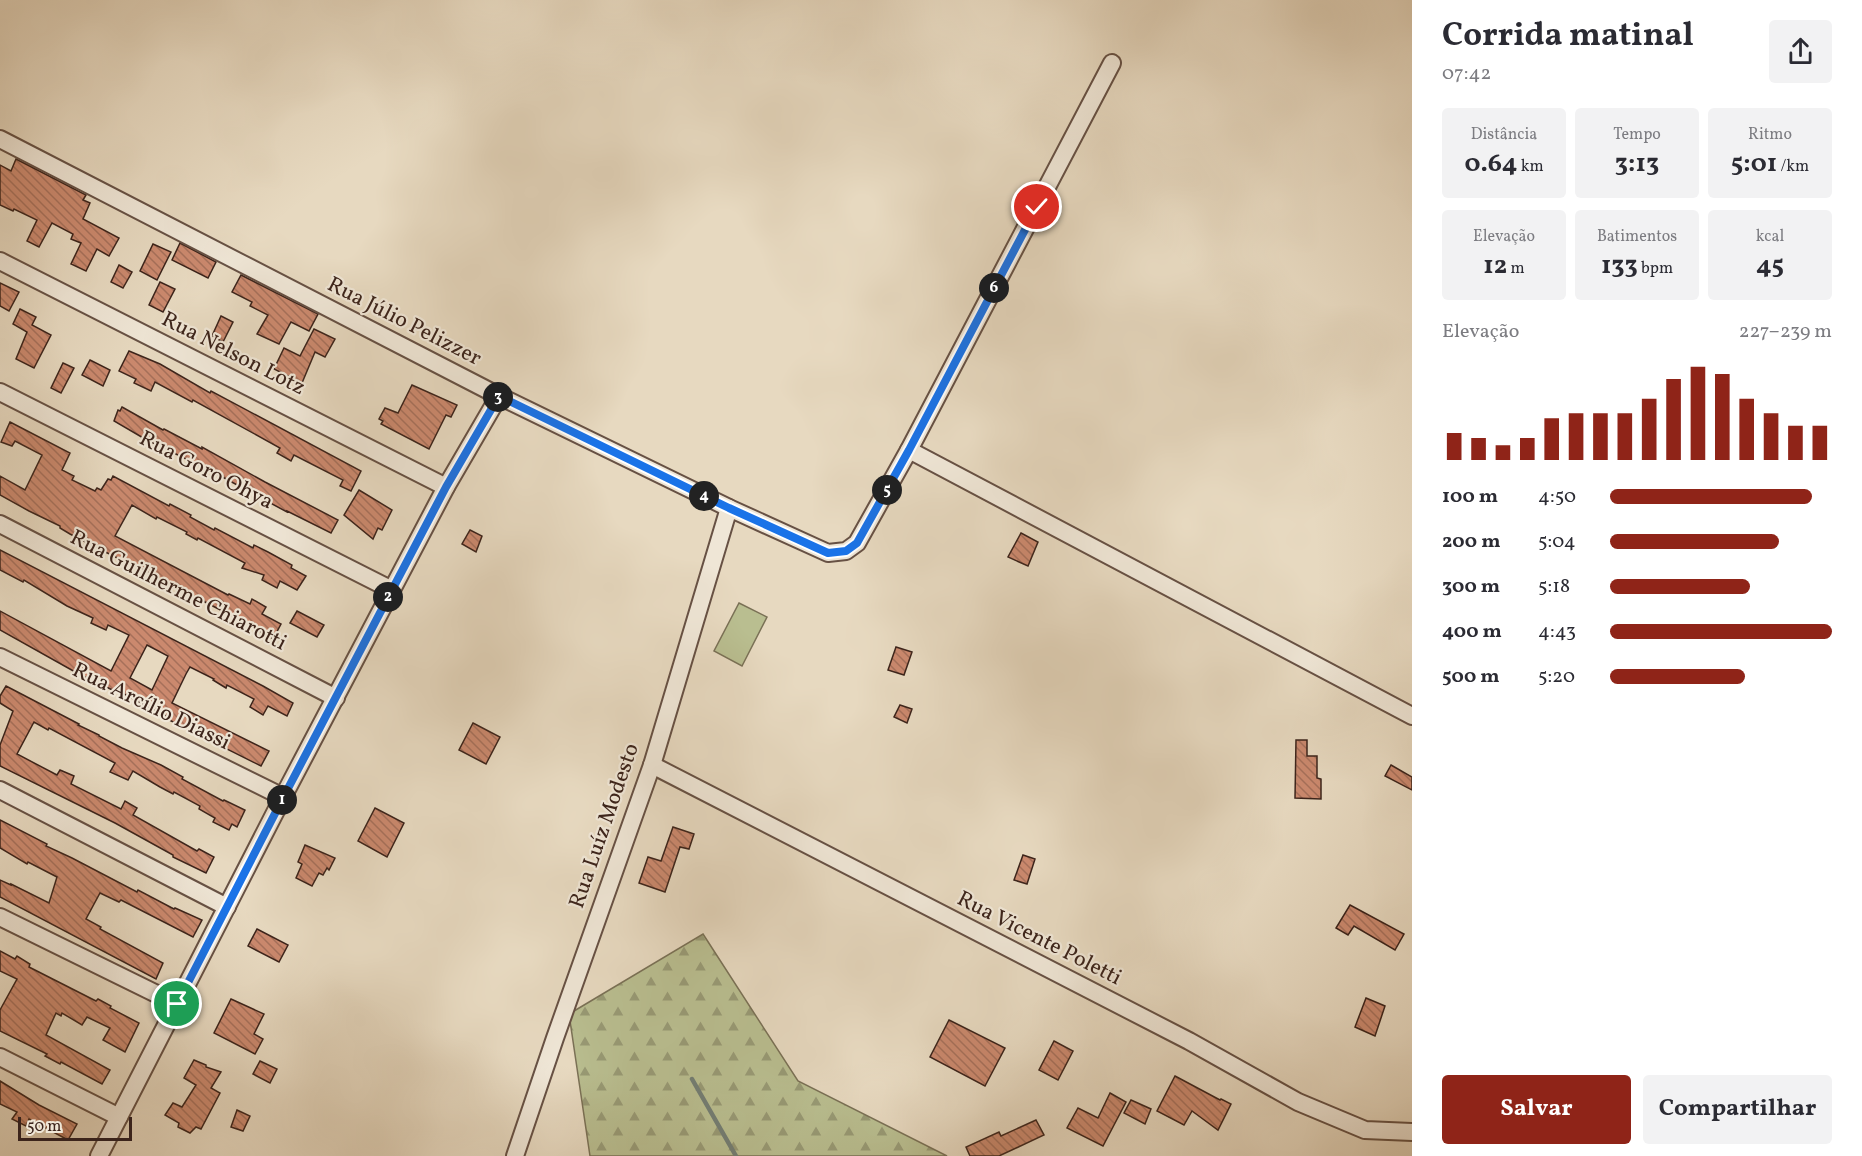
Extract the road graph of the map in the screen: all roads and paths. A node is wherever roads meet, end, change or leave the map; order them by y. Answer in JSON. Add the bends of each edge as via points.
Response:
{"nodes":[{"id":1,"x":1113,"y":63,"type":"dead end"},
{"id":2,"x":0,"y":139,"type":"edge"},
{"id":3,"x":0,"y":261,"type":"edge"},
{"id":4,"x":0,"y":392,"type":"edge"},
{"id":5,"x":499,"y":396,"type":"junction"},
{"id":6,"x":909,"y":450,"type":"junction"},
{"id":7,"x":446,"y":487,"type":"junction"},
{"id":8,"x":729,"y":508,"type":"junction"},
{"id":9,"x":0,"y":524,"type":"edge"},
{"id":10,"x":392,"y":590,"type":"junction"},
{"id":11,"x":0,"y":657,"type":"edge"},
{"id":12,"x":336,"y":698,"type":"junction"},
{"id":13,"x":1412,"y":716,"type":"edge"},
{"id":14,"x":652,"y":765,"type":"junction"},
{"id":15,"x":0,"y":790,"type":"edge"},
{"id":16,"x":283,"y":798,"type":"junction"},
{"id":17,"x":227,"y":906,"type":"junction"},
{"id":18,"x":0,"y":916,"type":"edge"},
{"id":19,"x":177,"y":1004,"type":"junction"},
{"id":20,"x":0,"y":1057,"type":"edge"},
{"id":21,"x":119,"y":1117,"type":"junction"},
{"id":22,"x":1412,"y":1132,"type":"edge"},
{"id":23,"x":99,"y":1156,"type":"edge"},
{"id":24,"x":516,"y":1156,"type":"edge"}],
"edges":[{"from":1,"to":6,"type":"street"},
{"from":2,"to":5,"type":"street","name":"Rua Júlio Pelizzer"},
{"from":3,"to":7,"type":"street","name":"Rua Nelson Lotz"},
{"from":4,"to":10,"type":"street","name":"Rua Goro Ohya"},
{"from":5,"to":7,"type":"street"},
{"from":5,"to":8,"type":"street","name":"Rua Júlio Pelizzer"},
{"from":6,"to":8,"type":"street","name":"Rua Júlio Pelizzer","via":[[857,543],[846,551],[828,553]]},
{"from":6,"to":13,"type":"street"},
{"from":7,"to":10,"type":"street"},
{"from":8,"to":14,"type":"street","name":"Rua Luíz Modesto"},
{"from":9,"to":12,"type":"street","name":"Rua Guilherme Chiarotti"},
{"from":10,"to":12,"type":"street"},
{"from":11,"to":16,"type":"street","name":"Rua Arcílio Diassi"},
{"from":12,"to":16,"type":"street"},
{"from":14,"to":22,"type":"street","name":"Rua Vicente Poletti","via":[[1189,1041],[1298,1102],[1365,1130]]},
{"from":14,"to":24,"type":"street","name":"Rua Luíz Modesto"},
{"from":15,"to":17,"type":"street"},
{"from":16,"to":17,"type":"street"},
{"from":17,"to":19,"type":"street"},
{"from":18,"to":19,"type":"street"},
{"from":19,"to":21,"type":"street"},
{"from":20,"to":21,"type":"street"},
{"from":21,"to":23,"type":"street"}]}
